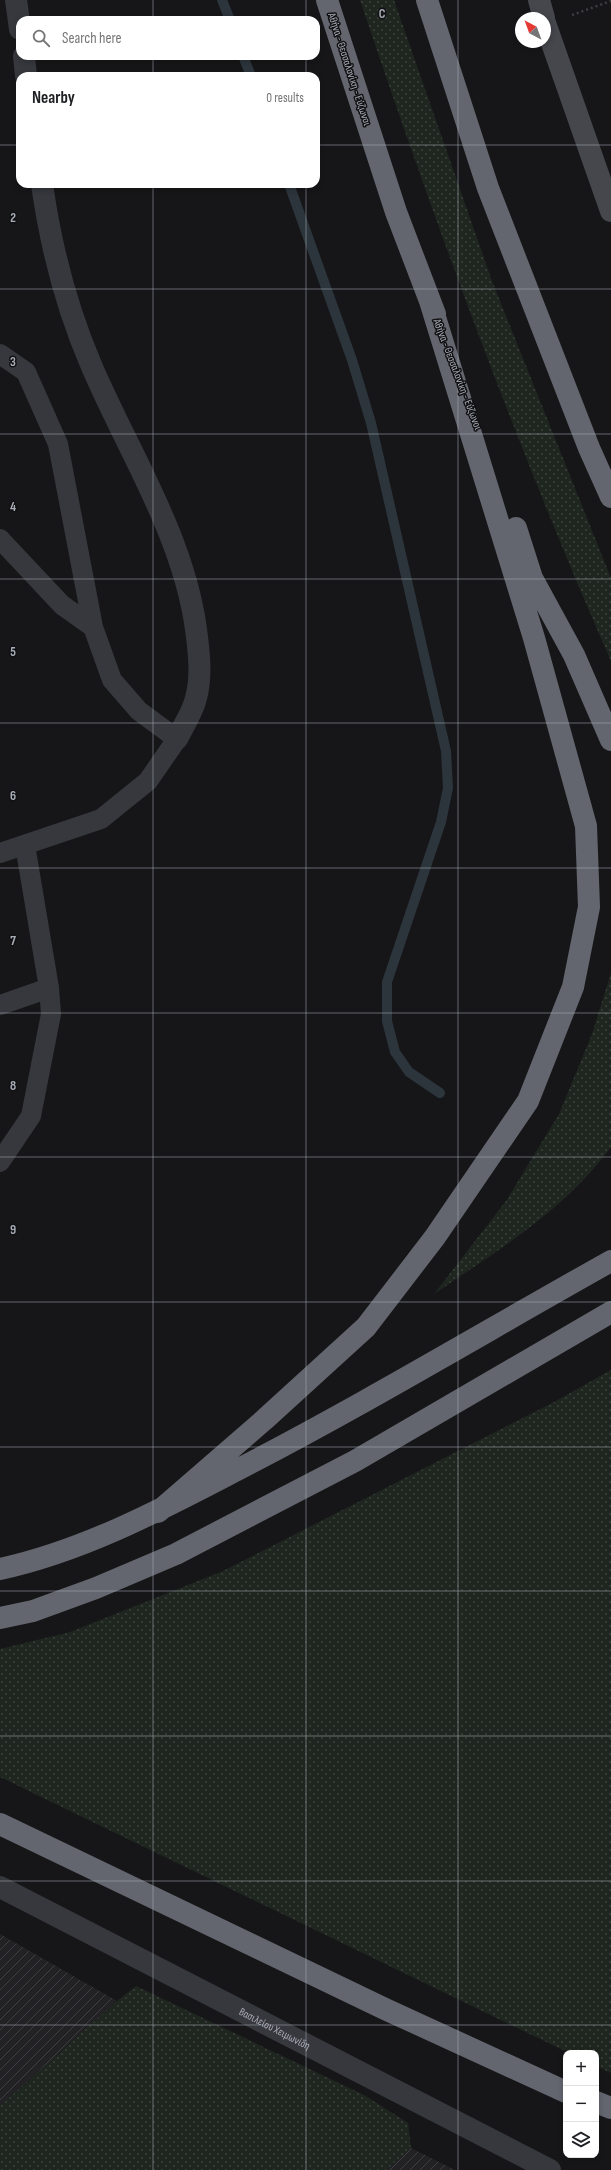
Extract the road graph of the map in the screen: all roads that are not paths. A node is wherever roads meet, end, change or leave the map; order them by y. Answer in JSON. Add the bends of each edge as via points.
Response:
{"nodes":[{"id":1,"x":16,"y":0,"type":"edge"},
{"id":2,"x":327,"y":0,"type":"edge"},
{"id":3,"x":427,"y":0,"type":"edge"},
{"id":4,"x":539,"y":0,"type":"edge"},
{"id":5,"x":542,"y":12,"type":"edge"},
{"id":6,"x":18,"y":16,"type":"edge"},
{"id":7,"x":551,"y":41,"type":"edge"},
{"id":8,"x":24,"y":60,"type":"edge"},
{"id":9,"x":26,"y":72,"type":"edge"},
{"id":10,"x":43,"y":188,"type":"edge"},
{"id":11,"x":611,"y":211,"type":"edge"},
{"id":12,"x":430,"y":301,"type":"junction"},
{"id":13,"x":0,"y":354,"type":"edge"},
{"id":14,"x":611,"y":497,"type":"edge"},
{"id":15,"x":0,"y":539,"type":"edge"},
{"id":16,"x":93,"y":627,"type":"junction"},
{"id":17,"x":177,"y":739,"type":"junction"},
{"id":18,"x":611,"y":740,"type":"edge"},
{"id":19,"x":25,"y":845,"type":"junction"},
{"id":20,"x":0,"y":853,"type":"edge"},
{"id":21,"x":49,"y":988,"type":"junction"},
{"id":22,"x":0,"y":1005,"type":"edge"},
{"id":23,"x":0,"y":1162,"type":"edge"},
{"id":24,"x":611,"y":1261,"type":"edge"},
{"id":25,"x":611,"y":1312,"type":"edge"},
{"id":26,"x":158,"y":1512,"type":"junction"},
{"id":27,"x":0,"y":1569,"type":"edge"},
{"id":28,"x":0,"y":1618,"type":"edge"},
{"id":29,"x":0,"y":1824,"type":"edge"},
{"id":30,"x":0,"y":1887,"type":"edge"},
{"id":31,"x":563,"y":2091,"type":"edge"},
{"id":32,"x":599,"y":2103,"type":"edge"},
{"id":33,"x":611,"y":2108,"type":"edge"},
{"id":34,"x":550,"y":2170,"type":"edge"}],
"edges":[{"from":1,"to":6,"type":"street"},
{"from":2,"to":12,"type":"highway","name":"Αθήνα - Θεσσαλονίκη - Εύζωνοι","via":[[396,212]]},
{"from":3,"to":14,"type":"highway","via":[[488,188],[589,448]]},
{"from":4,"to":5,"type":"main road"},
{"from":7,"to":11,"type":"main road"},
{"from":8,"to":9,"type":"street"},
{"from":10,"to":17,"type":"street","via":[[50,238],[67,304],[92,367],[160,507],[192,597],[200,657],[196,699]]},
{"from":12,"to":18,"type":"highway","name":"Αθήνα - Θεσσαλονίκη - Εύζωνοι","via":[[502,487],[532,578],[574,655]]},
{"from":12,"to":26,"type":"highway","via":[[534,638],[586,826],[589,907],[574,987],[528,1101],[435,1237],[366,1327]]},
{"from":13,"to":16,"type":"lane","via":[[26,372],[58,444]]},
{"from":15,"to":16,"type":"lane","via":[[62,605]]},
{"from":16,"to":17,"type":"lane","via":[[112,680],[139,711]]},
{"from":17,"to":19,"type":"lane","via":[[148,781],[101,819]]},
{"from":19,"to":20,"type":"lane"},
{"from":19,"to":21,"type":"lane"},
{"from":21,"to":22,"type":"lane"},
{"from":21,"to":23,"type":"lane","via":[[51,1014],[30,1116]]},
{"from":24,"to":26,"type":"highway","via":[[285,1446]]},
{"from":25,"to":28,"type":"highway","via":[[355,1460],[176,1554],[33,1611]]},
{"from":26,"to":27,"type":"highway","via":[[78,1546]]},
{"from":29,"to":31,"type":"highway","via":[[378,2006]]},
{"from":30,"to":34,"type":"street","name":"Βασιλείου Χειμωνίδη"},
{"from":32,"to":33,"type":"highway"}]}
